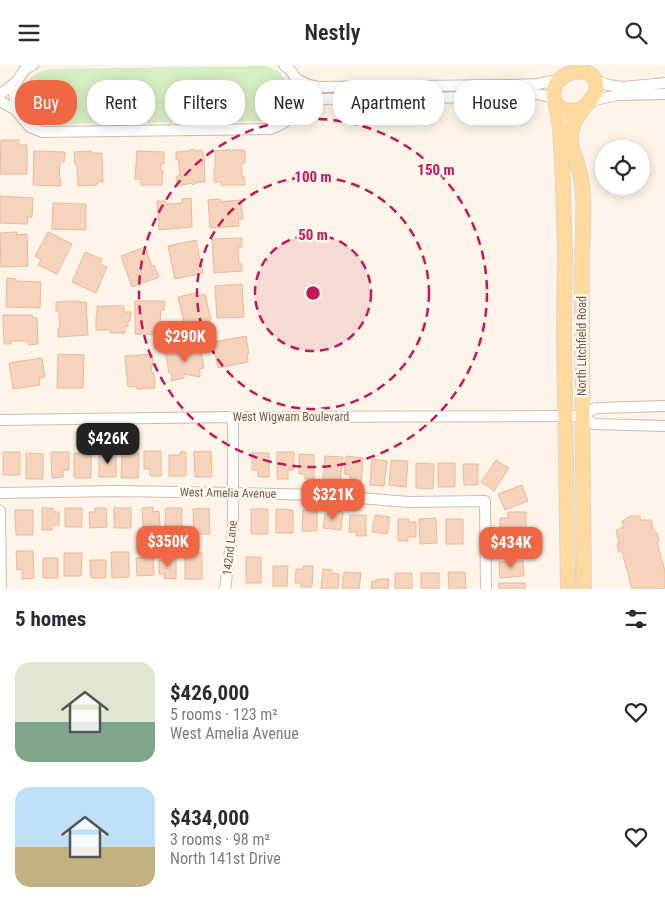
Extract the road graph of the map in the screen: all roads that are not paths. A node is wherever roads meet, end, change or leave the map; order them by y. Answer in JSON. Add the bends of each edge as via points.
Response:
{"nodes":[{"id":1,"x":33,"y":65,"type":"edge"},
{"id":2,"x":284,"y":65,"type":"edge"},
{"id":3,"x":563,"y":73,"type":"edge"},
{"id":4,"x":594,"y":74,"type":"edge"},
{"id":5,"x":296,"y":79,"type":"joint"},
{"id":6,"x":18,"y":80,"type":"edge"},
{"id":7,"x":15,"y":83,"type":"edge"},
{"id":8,"x":665,"y":83,"type":"edge"},
{"id":9,"x":444,"y":86,"type":"edge"},
{"id":10,"x":333,"y":87,"type":"edge"},
{"id":11,"x":15,"y":88,"type":"edge"},
{"id":12,"x":0,"y":94,"type":"edge"},
{"id":13,"x":665,"y":95,"type":"edge"},
{"id":14,"x":444,"y":98,"type":"edge"},
{"id":15,"x":0,"y":101,"type":"edge"},
{"id":16,"x":15,"y":101,"type":"edge"},
{"id":17,"x":555,"y":101,"type":"junction"},
{"id":18,"x":587,"y":105,"type":"junction"},
{"id":19,"x":15,"y":109,"type":"edge"},
{"id":20,"x":28,"y":125,"type":"edge"},
{"id":21,"x":280,"y":125,"type":"edge"},
{"id":22,"x":665,"y":406,"type":"edge"},
{"id":23,"x":565,"y":416,"type":"junction"},
{"id":24,"x":581,"y":416,"type":"junction"},
{"id":25,"x":233,"y":417,"type":"junction"},
{"id":26,"x":0,"y":420,"type":"edge"},
{"id":27,"x":665,"y":426,"type":"edge"},
{"id":28,"x":0,"y":493,"type":"edge"},
{"id":29,"x":234,"y":493,"type":"junction"},
{"id":30,"x":0,"y":511,"type":"edge"},
{"id":31,"x":1,"y":589,"type":"edge"},
{"id":32,"x":225,"y":589,"type":"edge"},
{"id":33,"x":486,"y":589,"type":"edge"},
{"id":34,"x":568,"y":589,"type":"edge"},
{"id":35,"x":584,"y":589,"type":"edge"}],
"edges":[{"from":1,"to":6,"type":"street","via":[[25,69]]},
{"from":2,"to":5,"type":"street"},
{"from":3,"to":4,"type":"main road","via":[[581,69]]},
{"from":3,"to":9,"type":"street","via":[[537,84]]},
{"from":3,"to":17,"type":"main road","via":[[553,91]]},
{"from":4,"to":8,"type":"street","via":[[608,85],[623,87]]},
{"from":4,"to":18,"type":"main road","via":[[595,92]]},
{"from":5,"to":10,"type":"street","via":[[309,85]]},
{"from":7,"to":12,"type":"street"},
{"from":11,"to":16,"type":"street"},
{"from":13,"to":18,"type":"street","via":[[618,95]]},
{"from":14,"to":17,"type":"street","via":[[537,94]]},
{"from":15,"to":19,"type":"street"},
{"from":17,"to":18,"type":"main road","via":[[568,111]]},
{"from":17,"to":23,"type":"main road","name":"North Litchfield Road","via":[[560,128],[564,229]]},
{"from":18,"to":24,"type":"main road","name":"North Litchfield Road","via":[[574,123],[571,141],[583,198]]},
{"from":20,"to":21,"type":"street","via":[[42,132],[269,129]]},
{"from":22,"to":24,"type":"street","name":"West Wigwam Boulevard","via":[[596,407]]},
{"from":23,"to":24,"type":"street","name":"West Wigwam Boulevard"},
{"from":23,"to":25,"type":"street","name":"West Wigwam Boulevard"},
{"from":23,"to":34,"type":"main road","name":"North Litchfield Road"},
{"from":24,"to":27,"type":"street","name":"West Wigwam Boulevard","via":[[594,424]]},
{"from":24,"to":35,"type":"main road","name":"North Litchfield Road"},
{"from":25,"to":26,"type":"street","name":"West Wigwam Boulevard"},
{"from":25,"to":29,"type":"street","name":"142nd Lane"},
{"from":28,"to":29,"type":"street","name":"West Amelia Avenue"},
{"from":29,"to":32,"type":"street","name":"142nd Lane"},
{"from":29,"to":33,"type":"street","name":"West Amelia Avenue","via":[[322,495],[409,502],[485,501]]},
{"from":30,"to":31,"type":"street"}]}
